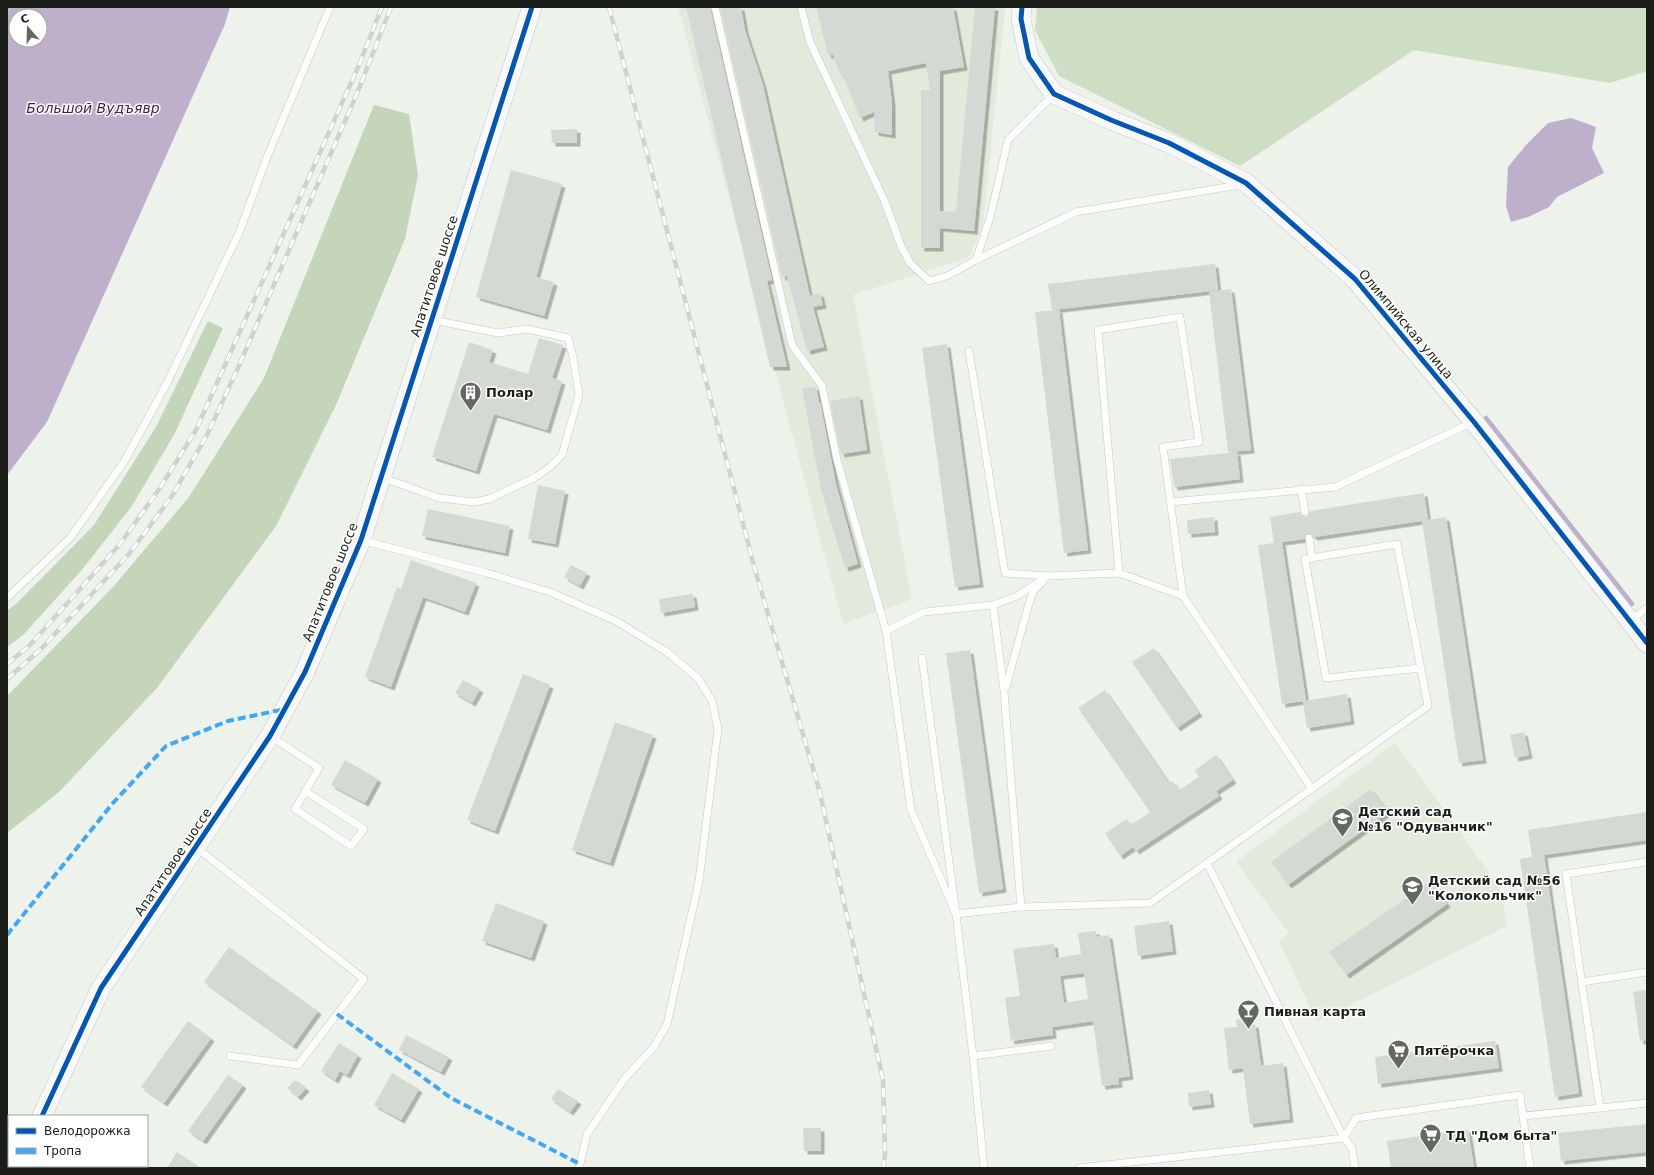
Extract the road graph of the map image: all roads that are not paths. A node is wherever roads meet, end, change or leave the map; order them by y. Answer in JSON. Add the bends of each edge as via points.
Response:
{"nodes":[{"id":1,"x":330,"y":7,"type":"edge"},
{"id":2,"x":532,"y":7,"type":"edge"},
{"id":3,"x":715,"y":7,"type":"edge"},
{"id":4,"x":801,"y":7,"type":"edge"},
{"id":5,"x":1022,"y":7,"type":"edge"},
{"id":6,"x":1054,"y":94,"type":"junction"},
{"id":7,"x":1246,"y":183,"type":"junction"},
{"id":8,"x":976,"y":260,"type":"junction"},
{"id":9,"x":432,"y":320,"type":"junction"},
{"id":10,"x":969,"y":351,"type":"dead end"},
{"id":11,"x":1474,"y":422,"type":"junction"},
{"id":12,"x":381,"y":477,"type":"junction"},
{"id":13,"x":1301,"y":489,"type":"junction"},
{"id":14,"x":1170,"y":502,"type":"junction"},
{"id":15,"x":1305,"y":512,"type":"dead end"},
{"id":16,"x":1309,"y":538,"type":"dead end"},
{"id":17,"x":361,"y":540,"type":"junction"},
{"id":18,"x":1312,"y":558,"type":"junction"},
{"id":19,"x":1119,"y":573,"type":"junction"},
{"id":20,"x":1048,"y":576,"type":"junction"},
{"id":21,"x":1183,"y":596,"type":"junction"},
{"id":22,"x":7,"y":598,"type":"edge"},
{"id":23,"x":993,"y":605,"type":"junction"},
{"id":24,"x":1647,"y":608,"type":"edge"},
{"id":25,"x":1630,"y":622,"type":"junction"},
{"id":26,"x":886,"y":630,"type":"junction"},
{"id":27,"x":1647,"y":643,"type":"edge"},
{"id":28,"x":922,"y":658,"type":"dead end"},
{"id":29,"x":1421,"y":668,"type":"junction"},
{"id":30,"x":1004,"y":691,"type":"junction"},
{"id":31,"x":270,"y":736,"type":"junction"},
{"id":32,"x":1312,"y":789,"type":"junction"},
{"id":33,"x":306,"y":791,"type":"junction"},
{"id":34,"x":197,"y":848,"type":"junction"},
{"id":35,"x":1647,"y":862,"type":"edge"},
{"id":36,"x":1207,"y":863,"type":"junction"},
{"id":37,"x":1021,"y":907,"type":"junction"},
{"id":38,"x":956,"y":914,"type":"junction"},
{"id":39,"x":1647,"y":972,"type":"edge"},
{"id":40,"x":1582,"y":982,"type":"junction"},
{"id":41,"x":1051,"y":1046,"type":"dead end"},
{"id":42,"x":230,"y":1056,"type":"dead end"},
{"id":43,"x":973,"y":1056,"type":"junction"},
{"id":44,"x":1647,"y":1103,"type":"edge"},
{"id":45,"x":1600,"y":1108,"type":"junction"},
{"id":46,"x":42,"y":1115,"type":"edge"},
{"id":47,"x":1523,"y":1116,"type":"junction"},
{"id":48,"x":1344,"y":1138,"type":"junction"},
{"id":49,"x":579,"y":1168,"type":"edge"},
{"id":50,"x":984,"y":1168,"type":"edge"},
{"id":51,"x":1079,"y":1168,"type":"edge"},
{"id":52,"x":1355,"y":1168,"type":"edge"},
{"id":53,"x":1530,"y":1168,"type":"edge"}],
"edges":[{"from":1,"to":22,"type":"lane","via":[[239,233],[167,383],[124,462],[70,538]]},
{"from":2,"to":9,"type":"street","name":"Апатитовое шоссе"},
{"from":3,"to":26,"type":"lane","via":[[792,345],[822,386],[837,460]]},
{"from":4,"to":8,"type":"lane","via":[[810,42],[882,195],[910,263],[929,281],[947,276]]},
{"from":5,"to":6,"type":"street","via":[[1021,19],[1029,58]]},
{"from":6,"to":7,"type":"street","name":"Олимпийская улица","via":[[1169,143]]},
{"from":6,"to":8,"type":"lane","via":[[1008,140],[991,214]]},
{"from":7,"to":8,"type":"lane","via":[[1076,212]]},
{"from":7,"to":11,"type":"street","name":"Олимпийская улица","via":[[1356,279]]},
{"from":9,"to":12,"type":"street","name":"Апатитовое шоссе"},
{"from":9,"to":12,"type":"lane","via":[[498,333],[527,329],[568,338],[579,395],[562,455],[536,476],[489,499],[474,502],[439,498]]},
{"from":10,"to":20,"type":"lane","via":[[1004,573]]},
{"from":11,"to":13,"type":"lane","via":[[1335,486]]},
{"from":11,"to":25,"type":"street","name":"Олимпийская улица"},
{"from":12,"to":17,"type":"street","name":"Апатитовое шоссе"},
{"from":13,"to":14,"type":"lane"},
{"from":13,"to":15,"type":"lane"},
{"from":14,"to":19,"type":"lane","via":[[1163,447],[1199,442],[1180,317],[1098,330]]},
{"from":14,"to":21,"type":"lane"},
{"from":16,"to":18,"type":"lane"},
{"from":17,"to":31,"type":"street","name":"Апатитовое шоссе","via":[[305,672]]},
{"from":17,"to":49,"type":"lane","via":[[550,592],[616,621],[667,652],[698,678],[712,701],[718,729],[699,881],[667,1024],[654,1047],[625,1078],[587,1134]]},
{"from":18,"to":29,"type":"lane","via":[[1397,544]]},
{"from":18,"to":29,"type":"lane","via":[[1305,559],[1326,678]]},
{"from":19,"to":20,"type":"lane"},
{"from":19,"to":21,"type":"lane"},
{"from":20,"to":23,"type":"lane","via":[[1018,596]]},
{"from":20,"to":30,"type":"lane","via":[[1033,592]]},
{"from":21,"to":32,"type":"lane"},
{"from":23,"to":26,"type":"lane","via":[[924,612]]},
{"from":23,"to":30,"type":"lane"},
{"from":24,"to":25,"type":"lane"},
{"from":25,"to":27,"type":"street","name":"Олимпийская улица"},
{"from":26,"to":38,"type":"lane","via":[[911,810]]},
{"from":28,"to":38,"type":"lane"},
{"from":29,"to":32,"type":"lane","via":[[1428,706]]},
{"from":30,"to":37,"type":"lane"},
{"from":31,"to":33,"type":"lane","via":[[319,768]]},
{"from":31,"to":34,"type":"street","name":"Апатитовое шоссе"},
{"from":32,"to":36,"type":"lane"},
{"from":33,"to":33,"type":"lane","via":[[295,809],[351,846],[364,830]]},
{"from":34,"to":42,"type":"lane","via":[[364,979],[298,1065]]},
{"from":34,"to":46,"type":"street","name":"Апатитовое шоссе","via":[[101,988]]},
{"from":35,"to":40,"type":"lane","via":[[1566,874]]},
{"from":36,"to":37,"type":"lane","via":[[1150,903]]},
{"from":36,"to":48,"type":"lane"},
{"from":37,"to":38,"type":"lane"},
{"from":38,"to":43,"type":"lane"},
{"from":39,"to":40,"type":"lane"},
{"from":40,"to":45,"type":"lane"},
{"from":41,"to":43,"type":"lane"},
{"from":43,"to":50,"type":"lane"},
{"from":44,"to":45,"type":"lane"},
{"from":45,"to":47,"type":"lane"},
{"from":47,"to":48,"type":"lane","via":[[1520,1095],[1356,1118]]},
{"from":47,"to":53,"type":"lane"},
{"from":48,"to":51,"type":"lane"},
{"from":48,"to":52,"type":"lane","via":[[1352,1148]]}]}
